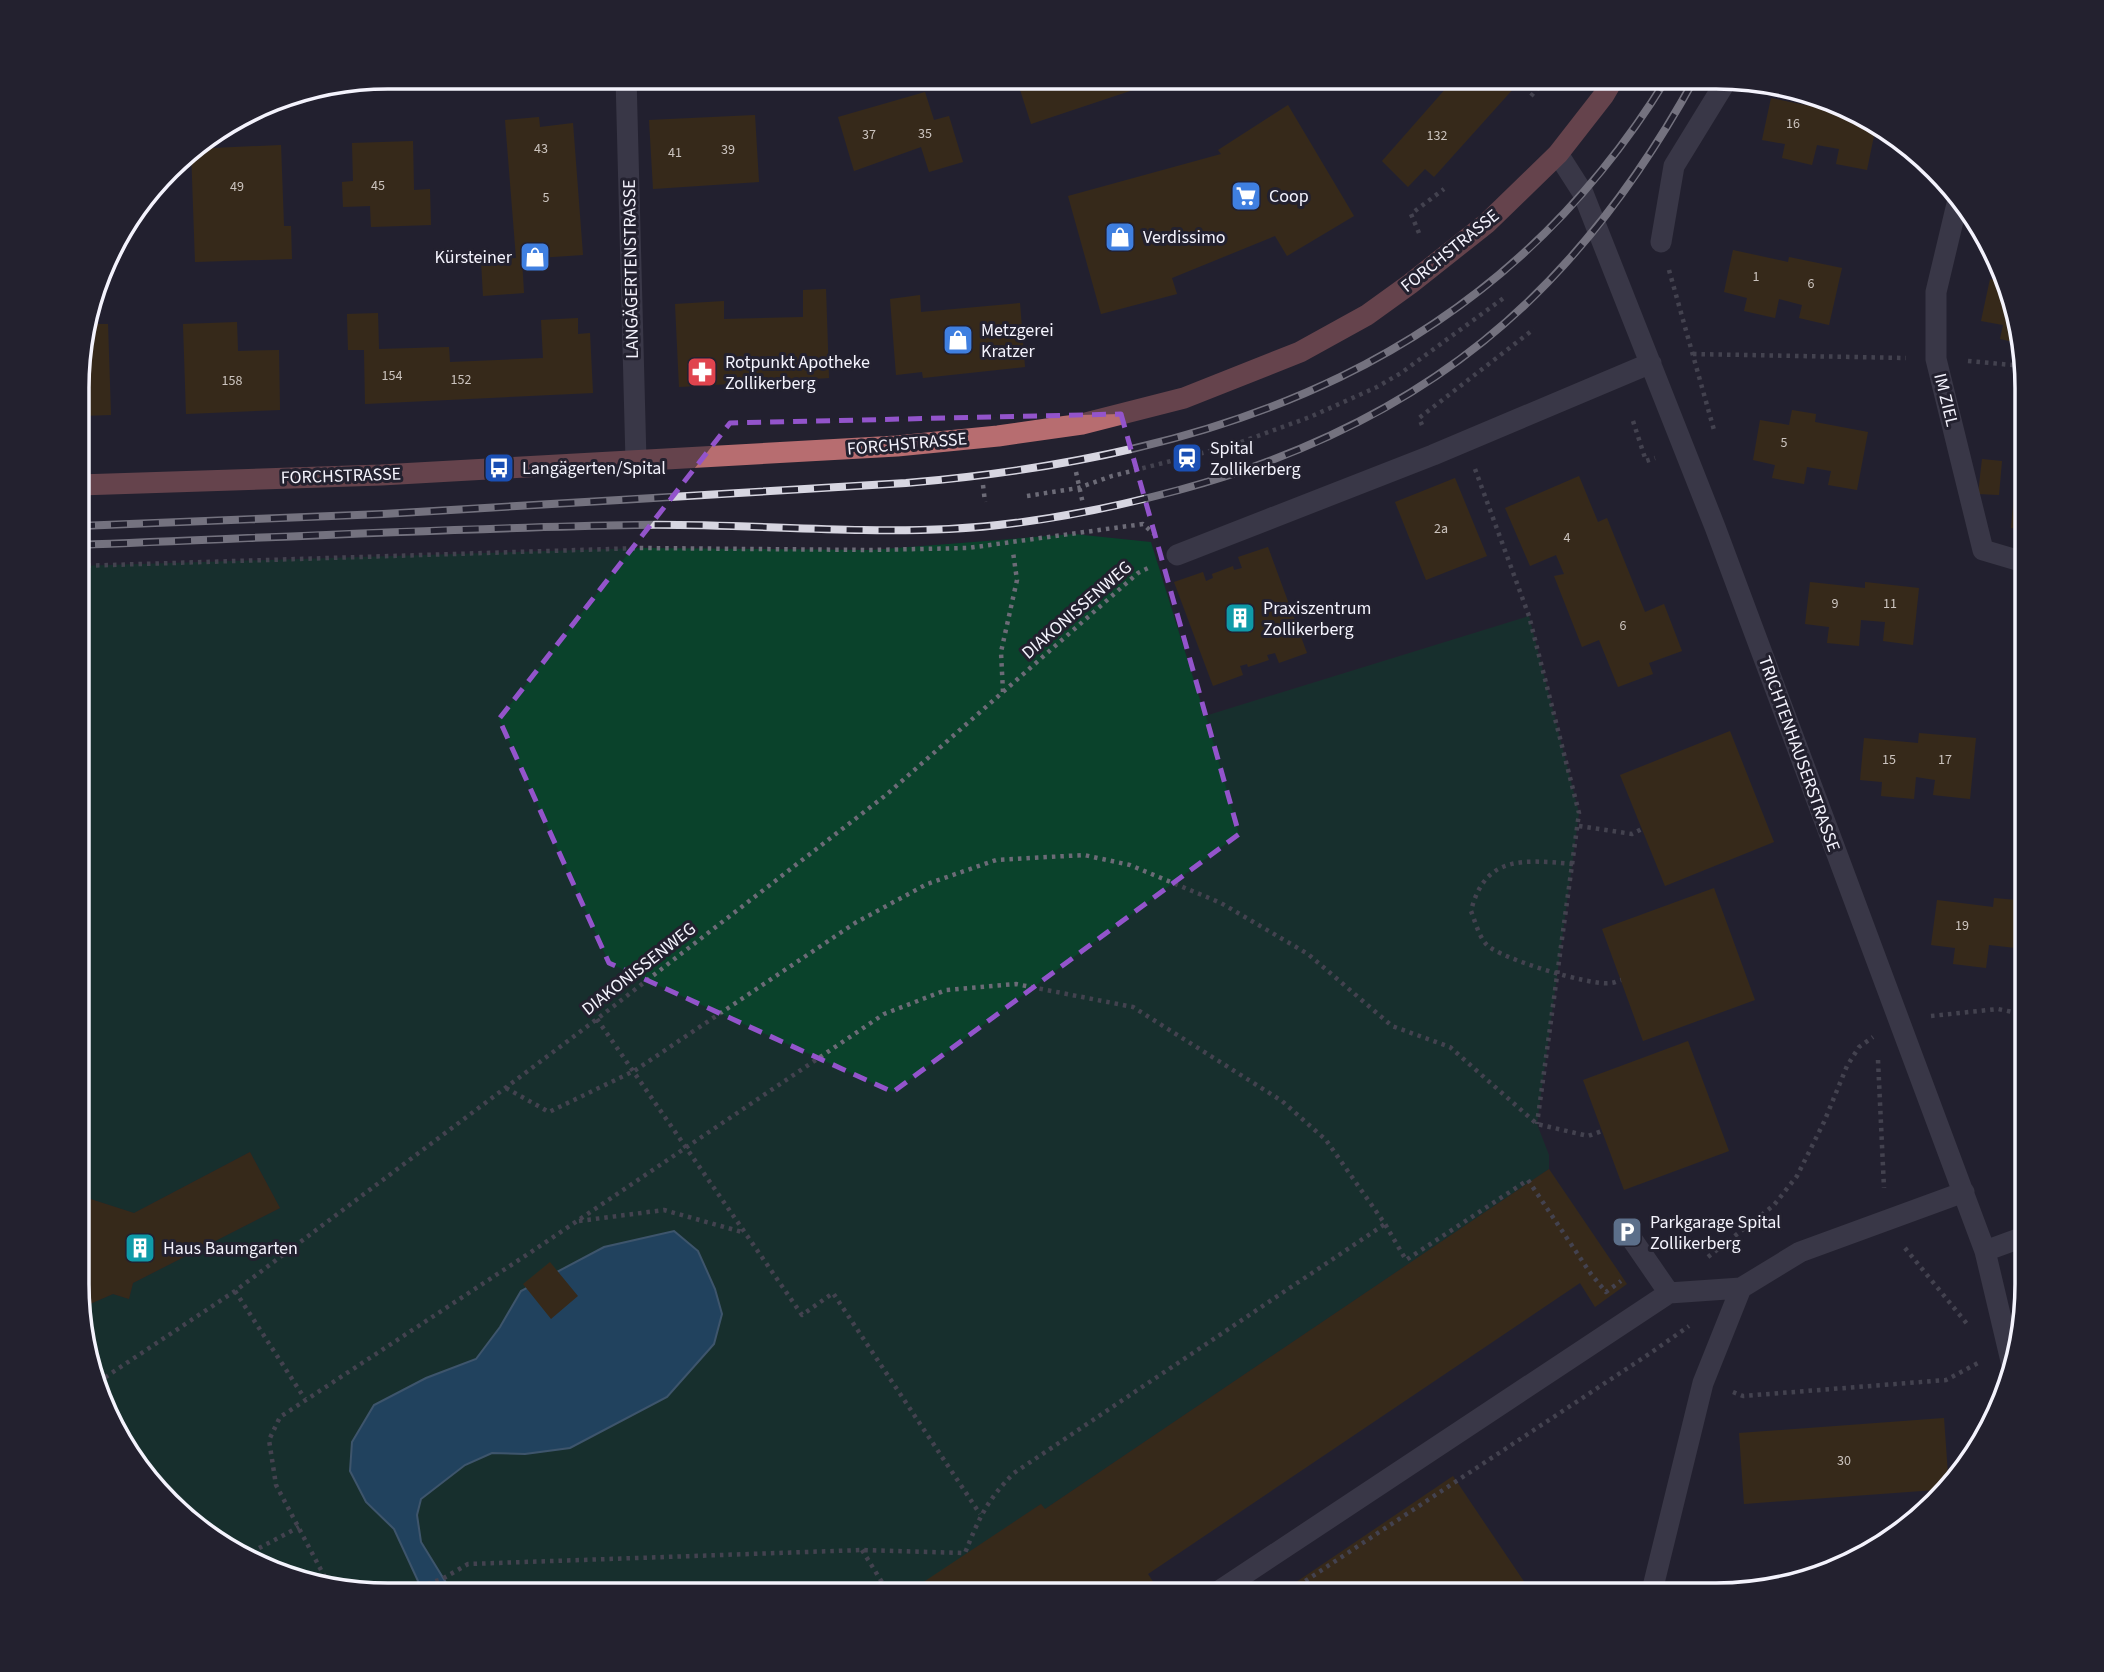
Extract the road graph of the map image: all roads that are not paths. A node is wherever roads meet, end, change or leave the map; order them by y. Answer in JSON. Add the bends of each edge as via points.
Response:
{"nodes":[{"id":1,"x":626,"y":89,"type":"edge"},
{"id":2,"x":1608,"y":89,"type":"edge"},
{"id":3,"x":1721,"y":89,"type":"edge"},
{"id":4,"x":1558,"y":154,"type":"junction"},
{"id":5,"x":1956,"y":210,"type":"edge"},
{"id":6,"x":1661,"y":242,"type":"road end"},
{"id":7,"x":1651,"y":363,"type":"junction"},
{"id":8,"x":636,"y":461,"type":"junction"},
{"id":9,"x":89,"y":485,"type":"edge"},
{"id":10,"x":1177,"y":555,"type":"road end"},
{"id":11,"x":2015,"y":559,"type":"edge"},
{"id":12,"x":1964,"y":1192,"type":"junction"},
{"id":13,"x":1627,"y":1232,"type":"dead end"},
{"id":14,"x":2015,"y":1240,"type":"edge"},
{"id":15,"x":1985,"y":1251,"type":"junction"},
{"id":16,"x":1741,"y":1288,"type":"junction"},
{"id":17,"x":1669,"y":1293,"type":"junction"},
{"id":18,"x":2008,"y":1347,"type":"edge"},
{"id":19,"x":1231,"y":1583,"type":"edge"},
{"id":20,"x":1654,"y":1583,"type":"edge"}],
"edges":[{"from":1,"to":8,"type":"street","name":"LANGÄGERTENSTRASSE"},
{"from":2,"to":4,"type":"main road","name":"FORCHSTRASSE"},
{"from":3,"to":6,"type":"street","via":[[1674,166]]},
{"from":4,"to":7,"type":"street","name":"TRICHTENHAUSERSTRASSE","via":[[1583,192]]},
{"from":4,"to":8,"type":"main road","name":"FORCHSTRASSE","via":[[1487,223],[1367,315],[1300,352],[1184,398],[1082,424],[998,436]]},
{"from":5,"to":11,"type":"street","name":"IM ZIEL","via":[[1936,292],[1936,359],[1983,550]]},
{"from":7,"to":10,"type":"street"},
{"from":7,"to":12,"type":"street","name":"TRICHTENHAUSERSTRASSE"},
{"from":8,"to":9,"type":"main road","name":"FORCHSTRASSE"},
{"from":12,"to":15,"type":"street","name":"TRICHTENHAUSERSTRASSE"},
{"from":12,"to":16,"type":"street","via":[[1800,1252]]},
{"from":13,"to":17,"type":"street"},
{"from":14,"to":15,"type":"street"},
{"from":15,"to":18,"type":"street","name":"TRICHTENHAUSERSTRASSE"},
{"from":16,"to":17,"type":"street"},
{"from":16,"to":20,"type":"street","via":[[1703,1383]]},
{"from":17,"to":19,"type":"street"}]}
